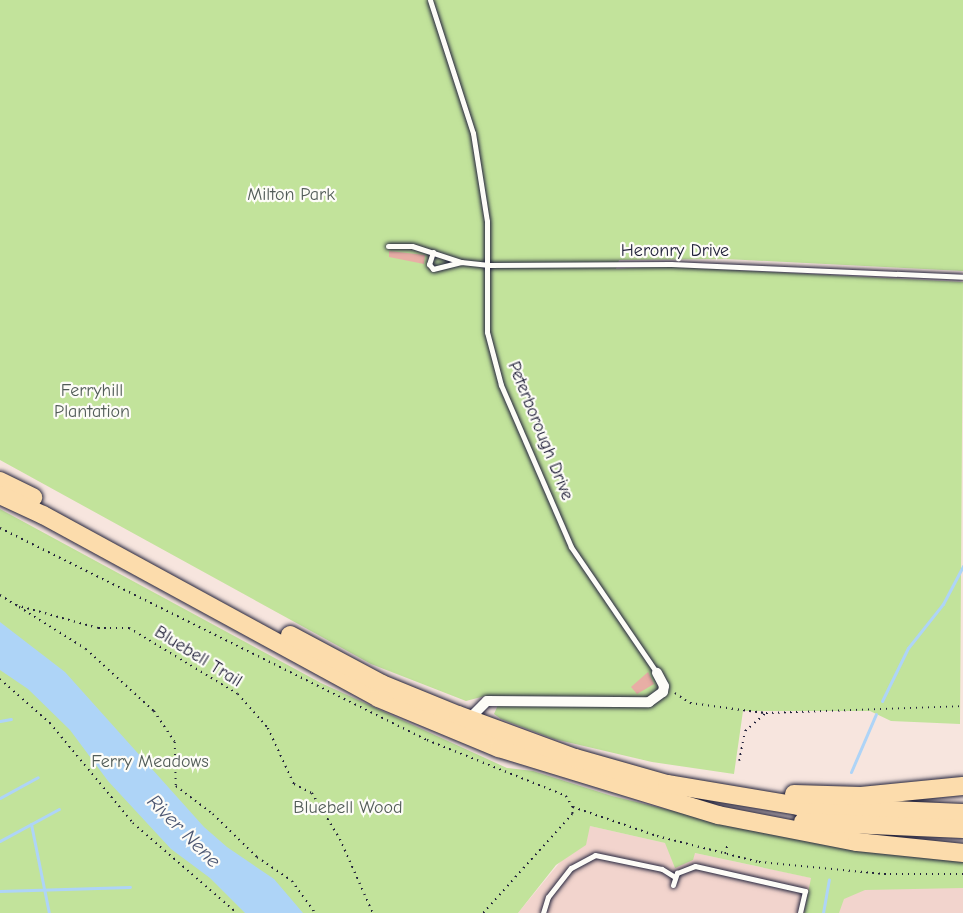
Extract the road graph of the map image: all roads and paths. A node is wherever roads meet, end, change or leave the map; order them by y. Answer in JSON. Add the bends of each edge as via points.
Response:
{"nodes":[{"id":1,"x":430,"y":0,"type":"edge"},
{"id":2,"x":388,"y":246,"type":"dead end"},
{"id":3,"x":433,"y":252,"type":"junction"},
{"id":4,"x":461,"y":262,"type":"junction"},
{"id":5,"x":489,"y":265,"type":"junction"},
{"id":6,"x":963,"y":277,"type":"edge"},
{"id":7,"x":0,"y":481,"type":"edge"},
{"id":8,"x":0,"y":495,"type":"edge"},
{"id":9,"x":0,"y":528,"type":"edge"},
{"id":10,"x":0,"y":595,"type":"edge"},
{"id":11,"x":16,"y":605,"type":"junction"},
{"id":12,"x":657,"y":674,"type":"joint"},
{"id":13,"x":0,"y":679,"type":"edge"},
{"id":14,"x":664,"y":686,"type":"junction"},
{"id":15,"x":963,"y":706,"type":"edge"},
{"id":16,"x":766,"y":713,"type":"junction"},
{"id":17,"x":469,"y":719,"type":"junction"},
{"id":18,"x":739,"y":761,"type":"dead end"},
{"id":19,"x":605,"y":775,"type":"junction"},
{"id":20,"x":963,"y":786,"type":"edge"},
{"id":21,"x":573,"y":807,"type":"junction"},
{"id":22,"x":963,"y":813,"type":"edge"},
{"id":23,"x":963,"y":829,"type":"edge"},
{"id":24,"x":727,"y":846,"type":"dead end"},
{"id":25,"x":963,"y":853,"type":"edge"},
{"id":26,"x":725,"y":855,"type":"junction"},
{"id":27,"x":963,"y":874,"type":"edge"},
{"id":28,"x":675,"y":877,"type":"junction"},
{"id":29,"x":673,"y":885,"type":"dead end"},
{"id":30,"x":237,"y":913,"type":"edge"},
{"id":31,"x":315,"y":913,"type":"edge"},
{"id":32,"x":373,"y":913,"type":"edge"},
{"id":33,"x":483,"y":913,"type":"edge"},
{"id":34,"x":543,"y":913,"type":"edge"},
{"id":35,"x":800,"y":913,"type":"edge"}],
"edges":[{"from":1,"to":5,"type":"lane","name":"Peterborough Drive","via":[[473,133],[488,221]]},
{"from":2,"to":3,"type":"lane","name":"Heronry Drive","via":[[399,244]]},
{"from":3,"to":4,"type":"lane","name":"Heronry Drive"},
{"from":3,"to":4,"type":"lane","via":[[429,264],[433,269]]},
{"from":4,"to":5,"type":"lane","name":"Heronry Drive"},
{"from":5,"to":6,"type":"lane","name":"Heronry Drive","via":[[671,264]]},
{"from":5,"to":12,"type":"lane","name":"Peterborough Drive","via":[[488,332],[501,385],[572,547]]},
{"from":7,"to":17,"type":"highway","via":[[341,663]]},
{"from":8,"to":19,"type":"highway","via":[[378,698],[499,748]]},
{"from":9,"to":21,"type":"path","via":[[427,740],[566,796]]},
{"from":10,"to":11,"type":"path","name":"Bluebell Trail"},
{"from":11,"to":31,"type":"path","via":[[86,649],[154,711],[175,742],[176,786],[213,814],[257,857],[292,881]]},
{"from":11,"to":32,"type":"path","name":"Bluebell Trail","via":[[98,628],[129,628],[238,694],[268,728],[294,784],[312,793],[340,839]]},
{"from":12,"to":14,"type":"street"},
{"from":13,"to":30,"type":"path","via":[[50,723],[133,823]]},
{"from":14,"to":16,"type":"path","via":[[690,703]]},
{"from":14,"to":17,"type":"street","via":[[663,692],[649,702],[487,701]]},
{"from":15,"to":16,"type":"path"},
{"from":16,"to":18,"type":"path","via":[[745,731]]},
{"from":17,"to":19,"type":"highway"},
{"from":19,"to":20,"type":"highway","via":[[861,796]]},
{"from":19,"to":22,"type":"highway","via":[[787,804]]},
{"from":19,"to":23,"type":"highway","via":[[719,809],[794,821]]},
{"from":19,"to":25,"type":"highway","via":[[718,815],[793,832]]},
{"from":21,"to":26,"type":"path"},
{"from":21,"to":33,"type":"path","via":[[572,814]]},
{"from":24,"to":26,"type":"path"},
{"from":26,"to":27,"type":"path","via":[[852,872]]},
{"from":28,"to":29,"type":"lane"},
{"from":28,"to":34,"type":"lane","via":[[662,869],[595,855],[570,868],[548,897]]},
{"from":28,"to":35,"type":"lane","via":[[685,867],[695,866],[805,891]]}]}
